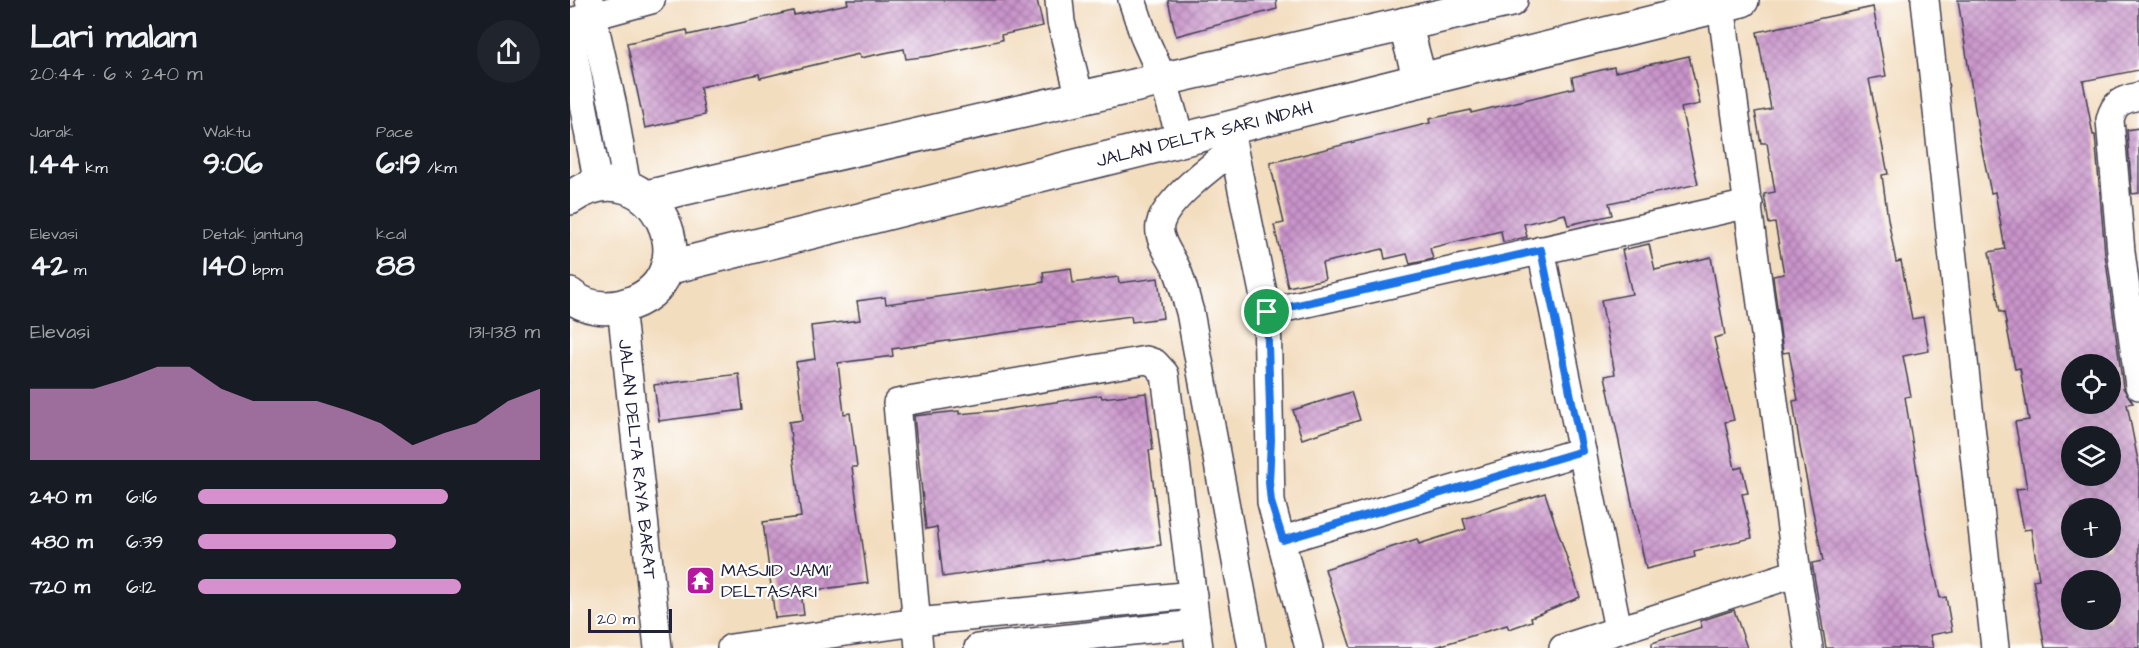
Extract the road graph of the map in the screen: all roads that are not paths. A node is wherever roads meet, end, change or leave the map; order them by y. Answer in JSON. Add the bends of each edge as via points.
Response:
{"nodes":[{"id":1,"x":651,"y":0,"type":"edge"},
{"id":2,"x":1059,"y":0,"type":"edge"},
{"id":3,"x":1132,"y":0,"type":"edge"},
{"id":4,"x":1511,"y":0,"type":"edge"},
{"id":5,"x":1925,"y":0,"type":"edge"},
{"id":6,"x":1731,"y":3,"type":"edge"},
{"id":7,"x":584,"y":13,"type":"edge"},
{"id":8,"x":1405,"y":24,"type":"junction"},
{"id":9,"x":570,"y":33,"type":"edge"},
{"id":10,"x":1164,"y":79,"type":"junction"},
{"id":11,"x":1420,"y":80,"type":"junction"},
{"id":12,"x":2139,"y":96,"type":"edge"},
{"id":13,"x":1080,"y":98,"type":"junction"},
{"id":14,"x":1232,"y":139,"type":"junction"},
{"id":15,"x":1181,"y":140,"type":"junction"},
{"id":16,"x":610,"y":192,"type":"edge"},
{"id":17,"x":1749,"y":204,"type":"junction"},
{"id":18,"x":1541,"y":250,"type":"junction"},
{"id":19,"x":2130,"y":251,"type":"edge"},
{"id":20,"x":667,"y":268,"type":"junction"},
{"id":21,"x":570,"y":295,"type":"edge"},
{"id":22,"x":621,"y":306,"type":"junction"},
{"id":23,"x":1267,"y":312,"type":"junction"},
{"id":24,"x":2139,"y":386,"type":"edge"},
{"id":25,"x":1582,"y":451,"type":"junction"},
{"id":26,"x":1283,"y":540,"type":"junction"},
{"id":27,"x":1797,"y":573,"type":"junction"},
{"id":28,"x":1193,"y":595,"type":"junction"},
{"id":29,"x":1618,"y":629,"type":"junction"},
{"id":30,"x":918,"y":635,"type":"edge"},
{"id":31,"x":1197,"y":636,"type":"edge"},
{"id":32,"x":658,"y":648,"type":"edge"},
{"id":33,"x":731,"y":648,"type":"edge"},
{"id":34,"x":978,"y":648,"type":"edge"},
{"id":35,"x":1252,"y":648,"type":"edge"},
{"id":36,"x":1309,"y":648,"type":"edge"},
{"id":37,"x":1563,"y":648,"type":"edge"},
{"id":38,"x":1809,"y":648,"type":"edge"},
{"id":39,"x":1995,"y":648,"type":"edge"}],
"edges":[{"from":1,"to":7,"type":"street"},
{"from":2,"to":13,"type":"street"},
{"from":3,"to":10,"type":"street"},
{"from":4,"to":8,"type":"street"},
{"from":5,"to":39,"type":"street"},
{"from":6,"to":11,"type":"street","name":"JALAN DELTA SARI INDAH"},
{"from":6,"to":17,"type":"street"},
{"from":7,"to":16,"type":"street","via":[[613,106]]},
{"from":8,"to":10,"type":"street"},
{"from":8,"to":11,"type":"street"},
{"from":9,"to":16,"type":"street"},
{"from":10,"to":13,"type":"street"},
{"from":10,"to":15,"type":"street"},
{"from":11,"to":14,"type":"street","name":"JALAN DELTA SARI INDAH"},
{"from":12,"to":19,"type":"street","via":[[2121,100],[2110,120]]},
{"from":13,"to":16,"type":"street"},
{"from":14,"to":15,"type":"street","name":"JALAN DELTA SARI INDAH"},
{"from":14,"to":23,"type":"street"},
{"from":14,"to":35,"type":"street","via":[[1165,213],[1160,226],[1190,312]]},
{"from":15,"to":20,"type":"street","name":"JALAN DELTA SARI INDAH"},
{"from":16,"to":20,"type":"street","via":[[664,218],[670,249]]},
{"from":17,"to":18,"type":"street"},
{"from":17,"to":27,"type":"street"},
{"from":18,"to":23,"type":"street"},
{"from":18,"to":25,"type":"street"},
{"from":19,"to":24,"type":"street"},
{"from":20,"to":22,"type":"street","via":[[650,292],[637,302]]},
{"from":21,"to":22,"type":"street","via":[[589,306]]},
{"from":22,"to":32,"type":"street","name":"JALAN DELTA RAYA BARAT"},
{"from":23,"to":26,"type":"street","via":[[1269,482]]},
{"from":25,"to":26,"type":"street"},
{"from":25,"to":29,"type":"street"},
{"from":26,"to":36,"type":"street"},
{"from":27,"to":29,"type":"street"},
{"from":27,"to":38,"type":"street"},
{"from":28,"to":30,"type":"street"},
{"from":28,"to":30,"type":"street","via":[[1165,374],[1146,360],[897,403]]},
{"from":28,"to":31,"type":"street"},
{"from":29,"to":37,"type":"street"},
{"from":30,"to":33,"type":"street"},
{"from":31,"to":34,"type":"street"}]}
